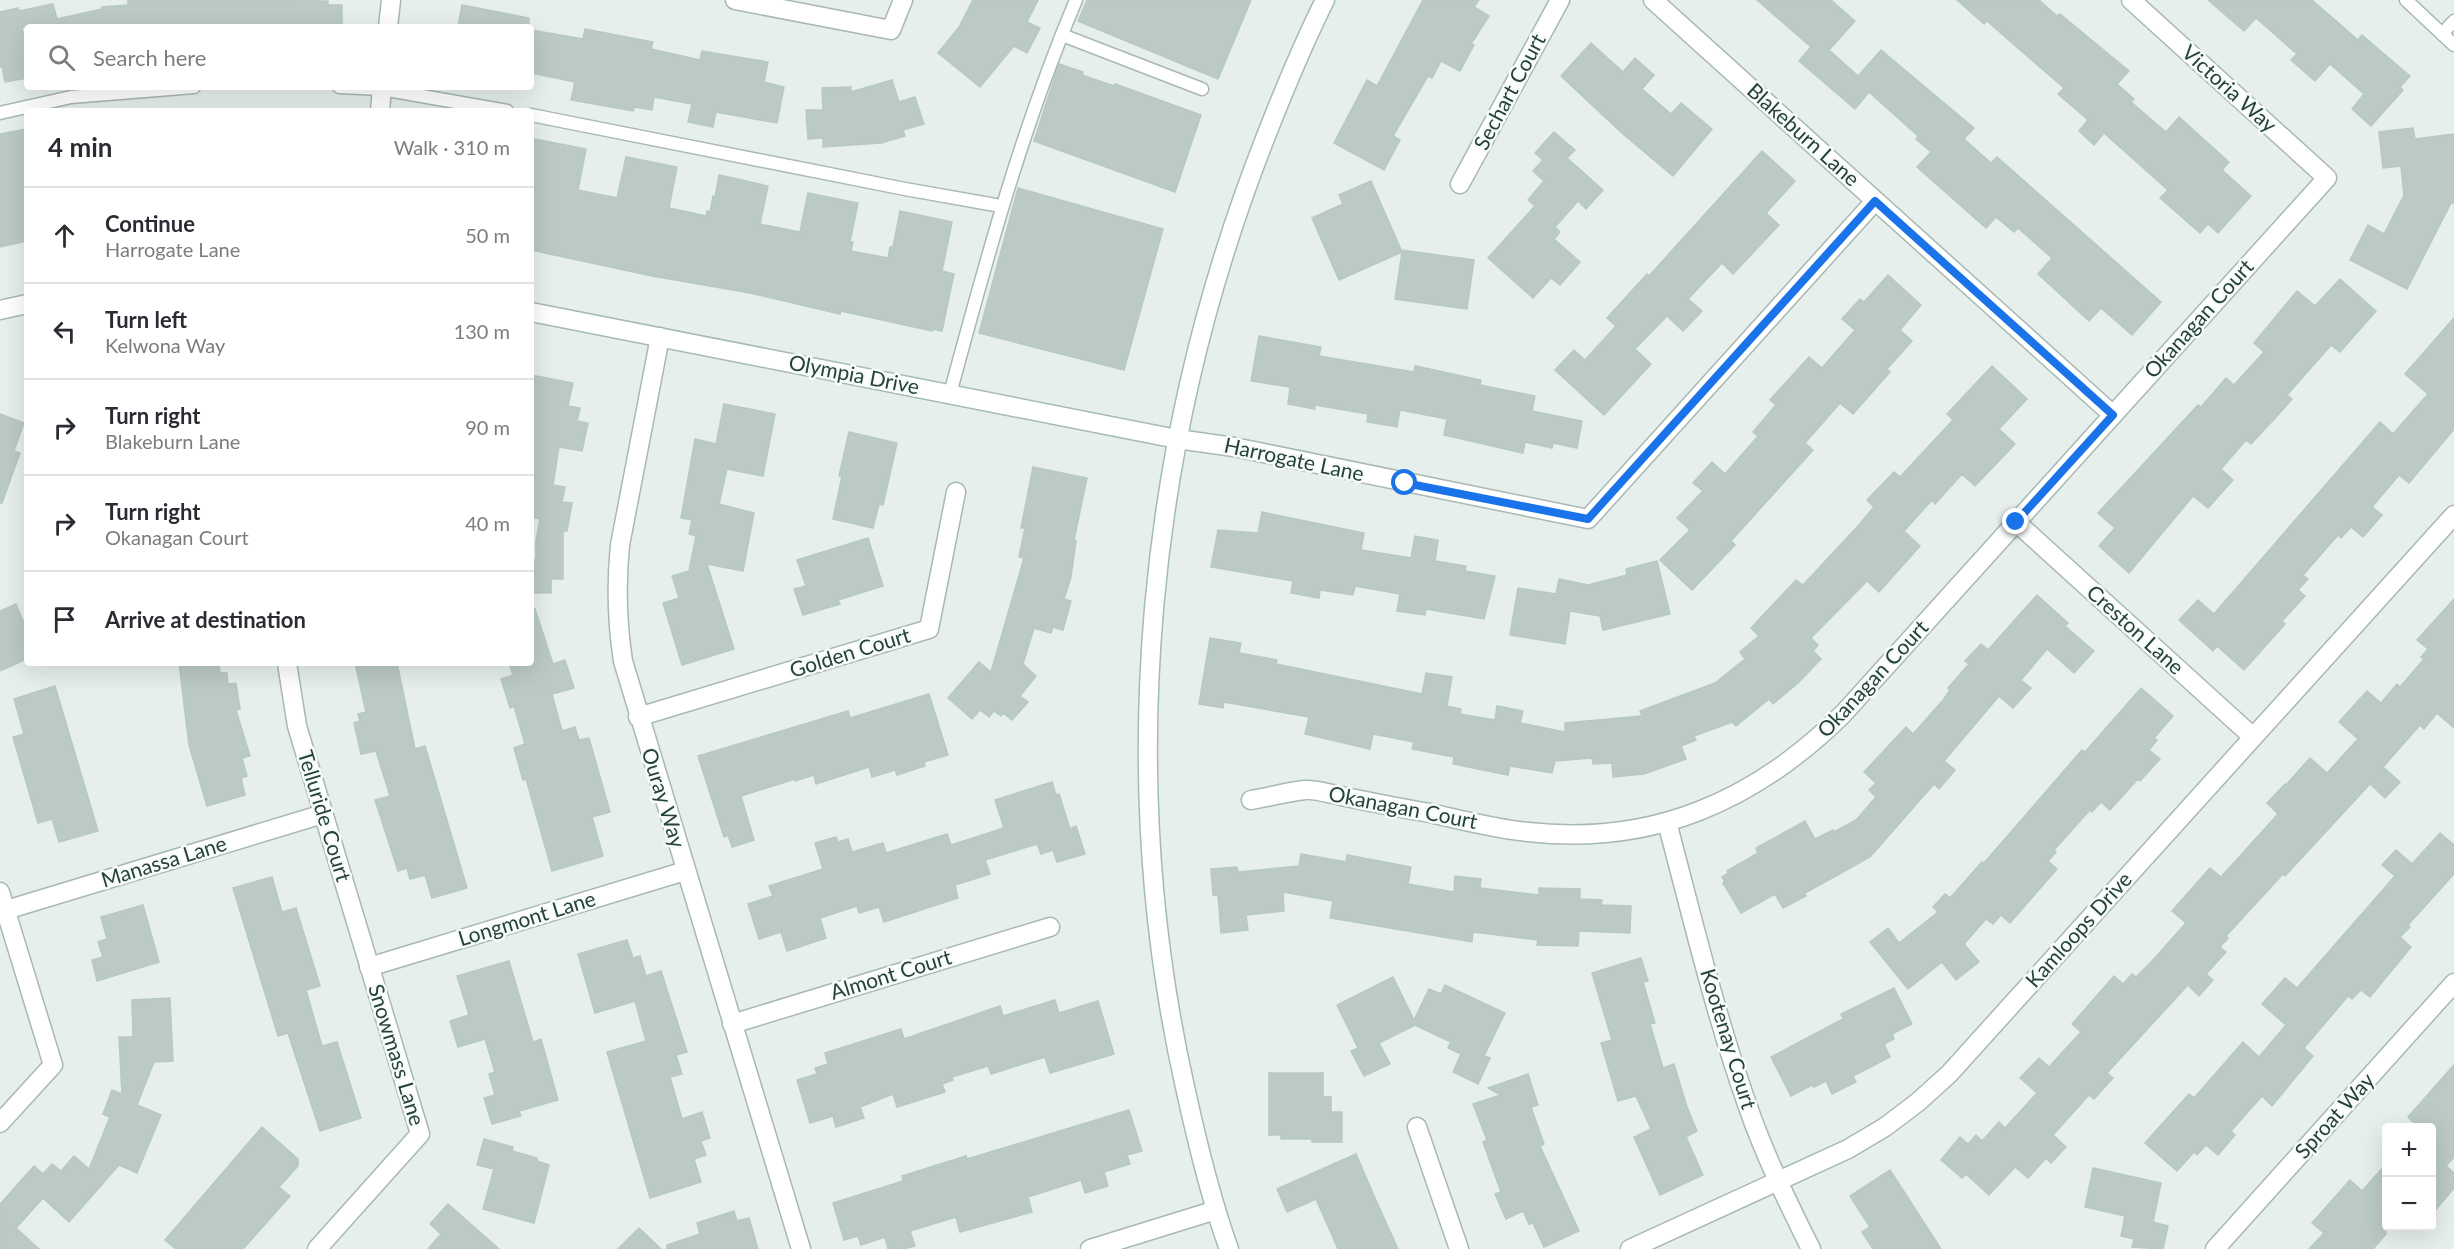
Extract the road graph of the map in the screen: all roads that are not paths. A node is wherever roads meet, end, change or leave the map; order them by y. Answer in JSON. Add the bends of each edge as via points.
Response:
{"nodes":[{"id":1,"x":391,"y":0,"type":"edge"},
{"id":2,"x":735,"y":0,"type":"edge"},
{"id":3,"x":903,"y":0,"type":"edge"},
{"id":4,"x":1076,"y":0,"type":"edge"},
{"id":5,"x":1325,"y":0,"type":"edge"},
{"id":6,"x":1560,"y":0,"type":"edge"},
{"id":7,"x":1653,"y":0,"type":"edge"},
{"id":8,"x":2131,"y":0,"type":"edge"},
{"id":9,"x":2406,"y":0,"type":"edge"},
{"id":10,"x":2454,"y":21,"type":"edge"},
{"id":11,"x":388,"y":24,"type":"edge"},
{"id":12,"x":1062,"y":34,"type":"junction"},
{"id":13,"x":2442,"y":34,"type":"junction"},
{"id":14,"x":2454,"y":45,"type":"edge"},
{"id":15,"x":1202,"y":89,"type":"dead end"},
{"id":16,"x":157,"y":90,"type":"edge"},
{"id":17,"x":382,"y":90,"type":"edge"},
{"id":18,"x":393,"y":90,"type":"edge"},
{"id":19,"x":380,"y":108,"type":"edge"},
{"id":20,"x":491,"y":108,"type":"edge"},
{"id":21,"x":0,"y":113,"type":"edge"},
{"id":22,"x":534,"y":116,"type":"edge"},
{"id":23,"x":2327,"y":178,"type":"joint"},
{"id":24,"x":1460,"y":183,"type":"dead end"},
{"id":25,"x":1875,"y":201,"type":"junction"},
{"id":26,"x":1001,"y":206,"type":"junction"},
{"id":27,"x":24,"y":304,"type":"edge"},
{"id":28,"x":0,"y":310,"type":"edge"},
{"id":29,"x":534,"y":313,"type":"edge"},
{"id":30,"x":660,"y":337,"type":"junction"},
{"id":31,"x":950,"y":394,"type":"junction"},
{"id":32,"x":2113,"y":415,"type":"junction"},
{"id":33,"x":1177,"y":439,"type":"junction"},
{"id":34,"x":956,"y":492,"type":"dead end"},
{"id":35,"x":2454,"y":515,"type":"edge"},
{"id":36,"x":2016,"y":522,"type":"junction"},
{"id":37,"x":287,"y":666,"type":"edge"},
{"id":38,"x":638,"y":717,"type":"junction"},
{"id":39,"x":2253,"y":737,"type":"junction"},
{"id":40,"x":1251,"y":800,"type":"dead end"},
{"id":41,"x":323,"y":814,"type":"junction"},
{"id":42,"x":1667,"y":822,"type":"junction"},
{"id":43,"x":685,"y":871,"type":"junction"},
{"id":44,"x":0,"y":892,"type":"edge"},
{"id":45,"x":6,"y":910,"type":"junction"},
{"id":46,"x":1050,"y":927,"type":"dead end"},
{"id":47,"x":369,"y":967,"type":"junction"},
{"id":48,"x":2454,"y":983,"type":"edge"},
{"id":49,"x":732,"y":1024,"type":"junction"},
{"id":50,"x":0,"y":1123,"type":"edge"},
{"id":51,"x":1417,"y":1127,"type":"dead end"},
{"id":52,"x":1778,"y":1182,"type":"junction"},
{"id":53,"x":1216,"y":1210,"type":"junction"},
{"id":54,"x":317,"y":1249,"type":"edge"},
{"id":55,"x":801,"y":1249,"type":"edge"},
{"id":56,"x":1090,"y":1249,"type":"edge"},
{"id":57,"x":1229,"y":1249,"type":"edge"},
{"id":58,"x":1459,"y":1249,"type":"edge"},
{"id":59,"x":1630,"y":1249,"type":"edge"},
{"id":60,"x":1811,"y":1249,"type":"edge"},
{"id":61,"x":2216,"y":1249,"type":"edge"}],
"edges":[{"from":1,"to":11,"type":"street"},
{"from":2,"to":3,"type":"street","via":[[891,30]]},
{"from":4,"to":12,"type":"lane"},
{"from":5,"to":33,"type":"street","via":[[1285,88],[1221,260]]},
{"from":6,"to":24,"type":"street","name":"Sechart Court"},
{"from":7,"to":25,"type":"street","name":"Blakeburn Lane"},
{"from":8,"to":23,"type":"street","name":"Victoria Way"},
{"from":9,"to":13,"type":"lane"},
{"from":10,"to":13,"type":"lane"},
{"from":12,"to":15,"type":"lane"},
{"from":12,"to":26,"type":"lane"},
{"from":13,"to":14,"type":"lane"},
{"from":16,"to":21,"type":"lane","via":[[71,97]]},
{"from":17,"to":19,"type":"street"},
{"from":18,"to":20,"type":"lane"},
{"from":22,"to":26,"type":"lane"},
{"from":23,"to":32,"type":"street","name":"Okanagan Court"},
{"from":25,"to":32,"type":"street","name":"Blakeburn Lane"},
{"from":25,"to":33,"type":"street","name":"Harrogate Lane","via":[[1588,519],[1234,447]]},
{"from":26,"to":31,"type":"lane"},
{"from":27,"to":28,"type":"street"},
{"from":29,"to":30,"type":"street","name":"Olympia Drive"},
{"from":30,"to":31,"type":"street","name":"Olympia Drive"},
{"from":30,"to":38,"type":"street","name":"Ouray Way","via":[[616,578],[623,661]]},
{"from":31,"to":33,"type":"street","name":"Olympia Drive"},
{"from":32,"to":36,"type":"street","name":"Okanagan Court"},
{"from":33,"to":53,"type":"street","via":[[1159,548],[1151,631],[1148,798],[1159,934],[1176,1047]]},
{"from":34,"to":38,"type":"street","name":"Golden Court","via":[[929,629]]},
{"from":35,"to":39,"type":"street","name":"Kamloops Drive"},
{"from":36,"to":39,"type":"street","name":"Creston Lane"},
{"from":36,"to":42,"type":"street","name":"Okanagan Court","via":[[1816,741],[1743,792]]},
{"from":37,"to":41,"type":"street","name":"Telluride Court","via":[[297,726]]},
{"from":38,"to":43,"type":"street","name":"Ouray Way"},
{"from":39,"to":52,"type":"street","name":"Kamloops Drive","via":[[1942,1081],[1885,1127]]},
{"from":40,"to":42,"type":"street","name":"Okanagan Court","via":[[1307,790],[1537,833],[1578,835]]},
{"from":41,"to":45,"type":"street","name":"Manassa Lane"},
{"from":41,"to":47,"type":"street","name":"Telluride Court"},
{"from":42,"to":52,"type":"street","name":"Kootenay Court","via":[[1725,1039]]},
{"from":43,"to":47,"type":"street","name":"Longmont Lane"},
{"from":43,"to":49,"type":"street","name":"Ouray Way"},
{"from":44,"to":45,"type":"street"},
{"from":45,"to":50,"type":"street","via":[[53,1065]]},
{"from":46,"to":49,"type":"street","name":"Almont Court"},
{"from":47,"to":54,"type":"street","name":"Snowmass Lane","via":[[420,1134]]},
{"from":48,"to":61,"type":"street","name":"Sproat Way"},
{"from":49,"to":55,"type":"street","name":"Ouray Way"},
{"from":51,"to":58,"type":"street"},
{"from":52,"to":59,"type":"street","name":"Kamloops Drive"},
{"from":52,"to":60,"type":"street","name":"Kootenay Court"},
{"from":53,"to":56,"type":"street"},
{"from":53,"to":57,"type":"street"}]}
